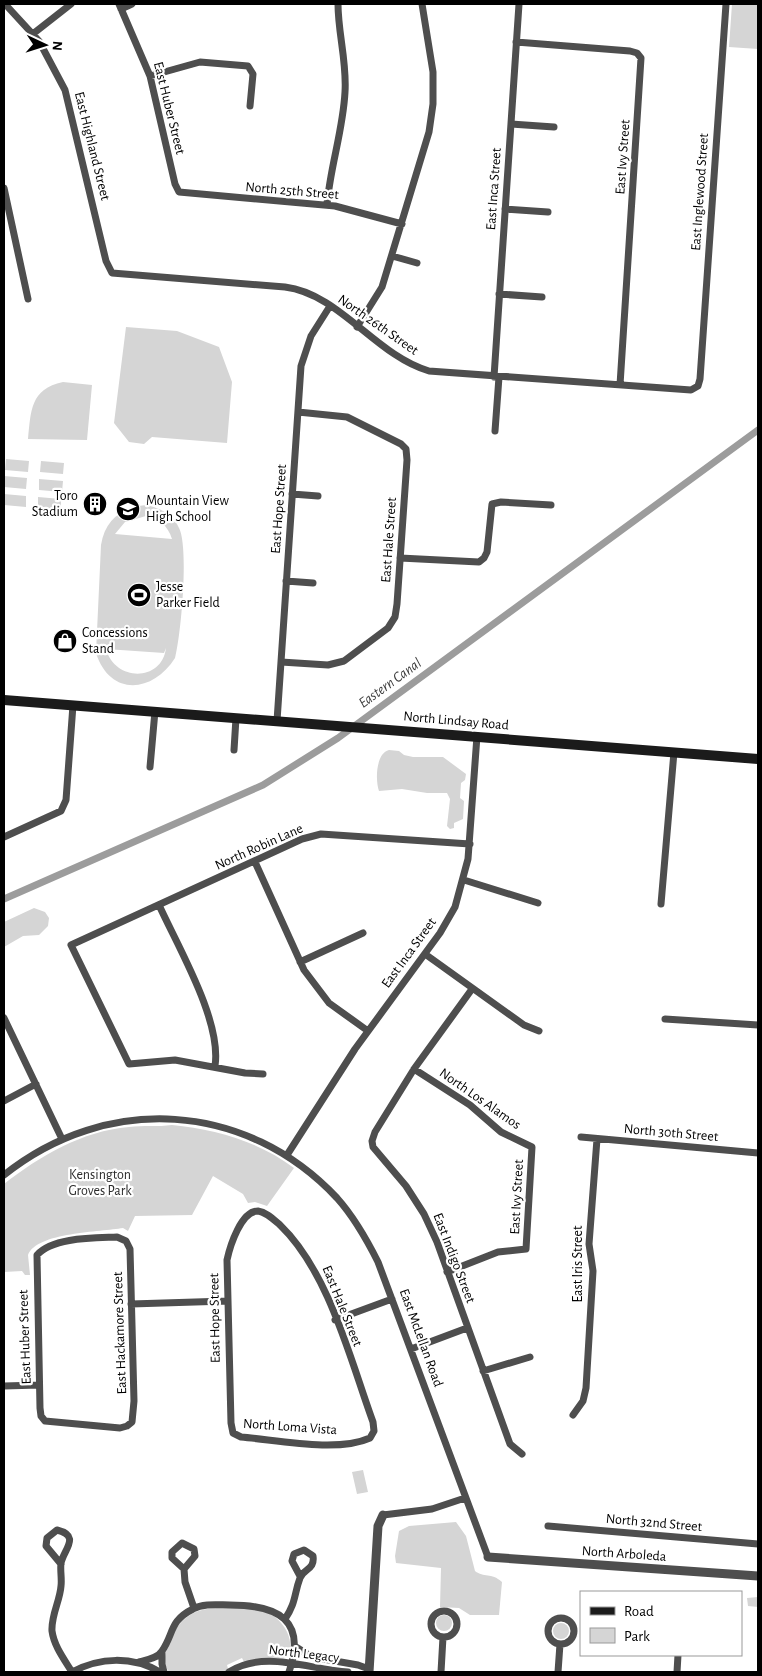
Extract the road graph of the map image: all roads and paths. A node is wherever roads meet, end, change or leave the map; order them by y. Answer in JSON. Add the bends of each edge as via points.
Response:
{"nodes":[{"id":1,"x":5,"y":4,"type":"edge"},
{"id":2,"x":71,"y":4,"type":"edge"},
{"id":3,"x":132,"y":4,"type":"edge"},
{"id":4,"x":338,"y":4,"type":"edge"},
{"id":5,"x":422,"y":4,"type":"edge"},
{"id":6,"x":519,"y":4,"type":"edge"},
{"id":7,"x":726,"y":4,"type":"edge"},
{"id":8,"x":120,"y":6,"type":"edge"},
{"id":9,"x":34,"y":33,"type":"junction"},
{"id":10,"x":516,"y":42,"type":"junction"},
{"id":11,"x":150,"y":76,"type":"junction"},
{"id":12,"x":250,"y":106,"type":"dead end"},
{"id":13,"x":511,"y":124,"type":"junction"},
{"id":14,"x":554,"y":127,"type":"dead end"},
{"id":15,"x":4,"y":188,"type":"edge"},
{"id":16,"x":179,"y":192,"type":"joint"},
{"id":17,"x":327,"y":205,"type":"junction"},
{"id":18,"x":505,"y":209,"type":"junction"},
{"id":19,"x":548,"y":212,"type":"dead end"},
{"id":20,"x":402,"y":224,"type":"junction"},
{"id":21,"x":392,"y":256,"type":"junction"},
{"id":22,"x":417,"y":263,"type":"dead end"},
{"id":23,"x":110,"y":271,"type":"joint"},
{"id":24,"x":499,"y":294,"type":"junction"},
{"id":25,"x":542,"y":297,"type":"dead end"},
{"id":26,"x":28,"y":299,"type":"dead end"},
{"id":27,"x":330,"y":306,"type":"junction"},
{"id":28,"x":357,"y":327,"type":"junction"},
{"id":29,"x":496,"y":377,"type":"junction"},
{"id":30,"x":620,"y":385,"type":"junction"},
{"id":31,"x":698,"y":385,"type":"junction"},
{"id":32,"x":708,"y":386,"type":"dead end"},
{"id":33,"x":298,"y":412,"type":"junction"},
{"id":34,"x":495,"y":431,"type":"dead end"},
{"id":35,"x":292,"y":494,"type":"junction"},
{"id":36,"x":318,"y":496,"type":"dead end"},
{"id":37,"x":551,"y":505,"type":"dead end"},
{"id":38,"x":400,"y":558,"type":"junction"},
{"id":39,"x":286,"y":581,"type":"junction"},
{"id":40,"x":313,"y":583,"type":"dead end"},
{"id":41,"x":281,"y":662,"type":"junction"},
{"id":42,"x":4,"y":700,"type":"edge"},
{"id":43,"x":73,"y":705,"type":"junction"},
{"id":44,"x":155,"y":711,"type":"junction"},
{"id":45,"x":236,"y":718,"type":"junction"},
{"id":46,"x":277,"y":721,"type":"junction"},
{"id":47,"x":477,"y":736,"type":"junction"},
{"id":48,"x":234,"y":750,"type":"dead end"},
{"id":49,"x":674,"y":752,"type":"junction"},
{"id":50,"x":758,"y":759,"type":"edge"},
{"id":51,"x":150,"y":767,"type":"dead end"},
{"id":52,"x":4,"y":837,"type":"edge"},
{"id":53,"x":470,"y":844,"type":"junction"},
{"id":54,"x":255,"y":862,"type":"junction"},
{"id":55,"x":464,"y":880,"type":"junction"},
{"id":56,"x":538,"y":903,"type":"dead end"},
{"id":57,"x":661,"y":904,"type":"dead end"},
{"id":58,"x":159,"y":905,"type":"junction"},
{"id":59,"x":363,"y":934,"type":"dead end"},
{"id":60,"x":425,"y":954,"type":"junction"},
{"id":61,"x":300,"y":962,"type":"junction"},
{"id":62,"x":472,"y":989,"type":"junction"},
{"id":63,"x":4,"y":1018,"type":"edge"},
{"id":64,"x":665,"y":1020,"type":"dead end"},
{"id":65,"x":758,"y":1026,"type":"edge"},
{"id":66,"x":368,"y":1031,"type":"junction"},
{"id":67,"x":539,"y":1031,"type":"dead end"},
{"id":68,"x":215,"y":1066,"type":"junction"},
{"id":69,"x":414,"y":1069,"type":"junction"},
{"id":70,"x":263,"y":1074,"type":"dead end"},
{"id":71,"x":36,"y":1084,"type":"junction"},
{"id":72,"x":4,"y":1101,"type":"edge"},
{"id":73,"x":581,"y":1137,"type":"dead end"},
{"id":74,"x":62,"y":1139,"type":"junction"},
{"id":75,"x":597,"y":1139,"type":"junction"},
{"id":76,"x":532,"y":1147,"type":"joint"},
{"id":77,"x":758,"y":1154,"type":"edge"},
{"id":78,"x":287,"y":1155,"type":"junction"},
{"id":79,"x":4,"y":1175,"type":"edge"},
{"id":80,"x":254,"y":1211,"type":"joint"},
{"id":81,"x":126,"y":1241,"type":"joint"},
{"id":82,"x":447,"y":1272,"type":"junction"},
{"id":83,"x":392,"y":1299,"type":"junction"},
{"id":84,"x":227,"y":1301,"type":"junction"},
{"id":85,"x":131,"y":1304,"type":"junction"},
{"id":86,"x":336,"y":1320,"type":"junction"},
{"id":87,"x":467,"y":1328,"type":"junction"},
{"id":88,"x":411,"y":1349,"type":"junction"},
{"id":89,"x":530,"y":1357,"type":"dead end"},
{"id":90,"x":483,"y":1371,"type":"junction"},
{"id":91,"x":39,"y":1385,"type":"junction"},
{"id":92,"x":4,"y":1386,"type":"edge"},
{"id":93,"x":573,"y":1415,"type":"dead end"},
{"id":94,"x":43,"y":1419,"type":"joint"},
{"id":95,"x":233,"y":1433,"type":"joint"},
{"id":96,"x":374,"y":1434,"type":"joint"},
{"id":97,"x":522,"y":1454,"type":"dead end"},
{"id":98,"x":465,"y":1498,"type":"junction"},
{"id":99,"x":383,"y":1515,"type":"joint"},
{"id":100,"x":548,"y":1526,"type":"dead end"},
{"id":101,"x":758,"y":1544,"type":"edge"},
{"id":102,"x":488,"y":1557,"type":"joint"},
{"id":103,"x":61,"y":1564,"type":"junction"},
{"id":104,"x":184,"y":1569,"type":"dead end"},
{"id":105,"x":300,"y":1576,"type":"dead end"},
{"id":106,"x":758,"y":1576,"type":"edge"},
{"id":107,"x":194,"y":1608,"type":"junction"},
{"id":108,"x":285,"y":1619,"type":"junction"},
{"id":109,"x":443,"y":1637,"type":"dead end"},
{"id":110,"x":560,"y":1644,"type":"dead end"},
{"id":111,"x":296,"y":1647,"type":"junction"},
{"id":112,"x":162,"y":1652,"type":"junction"},
{"id":113,"x":678,"y":1656,"type":"edge"},
{"id":114,"x":139,"y":1662,"type":"junction"},
{"id":115,"x":292,"y":1663,"type":"junction"},
{"id":116,"x":366,"y":1671,"type":"edge"},
{"id":117,"x":72,"y":1672,"type":"edge"},
{"id":118,"x":160,"y":1672,"type":"edge"},
{"id":119,"x":164,"y":1672,"type":"edge"},
{"id":120,"x":229,"y":1672,"type":"edge"},
{"id":121,"x":289,"y":1672,"type":"edge"},
{"id":122,"x":348,"y":1672,"type":"edge"},
{"id":123,"x":441,"y":1672,"type":"edge"},
{"id":124,"x":558,"y":1672,"type":"edge"},
{"id":125,"x":676,"y":1672,"type":"edge"}],
"edges":[{"from":1,"to":9,"type":"street","name":"East Highland Street"},
{"from":2,"to":9,"type":"street"},
{"from":3,"to":8,"type":"street"},
{"from":4,"to":17,"type":"street","via":[[345,59],[345,93],[341,129],[329,176]]},
{"from":5,"to":20,"type":"street","via":[[432,56],[433,104],[427,142]]},
{"from":6,"to":10,"type":"street","name":"East Inca Street"},
{"from":7,"to":31,"type":"street","name":"East Inglewood Street"},
{"from":8,"to":11,"type":"street","name":"East Huber Street"},
{"from":9,"to":23,"type":"street","name":"East Highland Street","via":[[54,64],[68,98]]},
{"from":10,"to":13,"type":"street","name":"East Inca Street"},
{"from":10,"to":30,"type":"street","name":"East Ivy Street","via":[[630,50],[641,58]]},
{"from":11,"to":12,"type":"street","via":[[200,62],[248,66],[253,74]]},
{"from":11,"to":16,"type":"street","name":"East Huber Street"},
{"from":13,"to":14,"type":"street"},
{"from":13,"to":18,"type":"street","name":"East Inca Street"},
{"from":15,"to":26,"type":"street"},
{"from":16,"to":17,"type":"street","name":"North 25th Street"},
{"from":17,"to":20,"type":"street","name":"North 25th Street","via":[[357,210]]},
{"from":18,"to":19,"type":"street"},
{"from":18,"to":24,"type":"street","name":"East Inca Street"},
{"from":20,"to":21,"type":"street"},
{"from":21,"to":22,"type":"street"},
{"from":21,"to":28,"type":"street","via":[[378,295]]},
{"from":23,"to":27,"type":"street","name":"North 26th Street","via":[[290,287],[309,293]]},
{"from":24,"to":25,"type":"street"},
{"from":24,"to":29,"type":"street","name":"East Inca Street"},
{"from":27,"to":28,"type":"street","name":"North 26th Street"},
{"from":27,"to":33,"type":"street","name":"East Hope Street","via":[[314,329],[305,351]]},
{"from":28,"to":29,"type":"street","name":"North 26th Street","via":[[395,356],[415,366],[444,373]]},
{"from":29,"to":30,"type":"street","name":"North 26th Street"},
{"from":29,"to":34,"type":"street","name":"East Inca Street"},
{"from":30,"to":31,"type":"street","name":"North 26th Street","via":[[688,390]]},
{"from":31,"to":32,"type":"street"},
{"from":33,"to":35,"type":"street","name":"East Hope Street"},
{"from":33,"to":38,"type":"street","name":"East Hale Street","via":[[347,418],[406,449]]},
{"from":35,"to":36,"type":"street"},
{"from":35,"to":39,"type":"street","name":"East Hope Street"},
{"from":37,"to":38,"type":"street","via":[[492,504],[487,552],[479,562]]},
{"from":38,"to":41,"type":"street","name":"East Hale Street","via":[[397,611],[383,633],[339,663]]},
{"from":39,"to":40,"type":"street"},
{"from":39,"to":41,"type":"street","name":"East Hope Street"},
{"from":41,"to":46,"type":"street","name":"East Hope Street"},
{"from":42,"to":43,"type":"main road","name":"North Lindsay Road"},
{"from":43,"to":44,"type":"main road","name":"North Lindsay Road"},
{"from":43,"to":52,"type":"street","via":[[66,800],[62,811]]},
{"from":44,"to":45,"type":"main road","name":"North Lindsay Road"},
{"from":44,"to":51,"type":"street"},
{"from":45,"to":46,"type":"main road","name":"North Lindsay Road"},
{"from":45,"to":48,"type":"street"},
{"from":46,"to":47,"type":"main road","name":"North Lindsay Road"},
{"from":47,"to":49,"type":"main road","name":"North Lindsay Road"},
{"from":47,"to":53,"type":"street","name":"East Inca Street"},
{"from":49,"to":50,"type":"main road","name":"North Lindsay Road"},
{"from":49,"to":57,"type":"street"},
{"from":53,"to":54,"type":"street","name":"North Robin Lane","via":[[321,834]]},
{"from":53,"to":55,"type":"street","name":"East Inca Street"},
{"from":54,"to":58,"type":"street","name":"North Robin Lane"},
{"from":54,"to":61,"type":"street"},
{"from":55,"to":56,"type":"street"},
{"from":55,"to":60,"type":"street","name":"East Inca Street","via":[[449,919]]},
{"from":58,"to":68,"type":"street","via":[[207,1009]]},
{"from":58,"to":68,"type":"street","name":"North Robin Lane","via":[[70,944],[129,1064],[174,1060]]},
{"from":59,"to":61,"type":"street"},
{"from":60,"to":62,"type":"street"},
{"from":60,"to":66,"type":"street","name":"East Inca Street"},
{"from":61,"to":66,"type":"street","via":[[329,1003]]},
{"from":62,"to":67,"type":"street","via":[[524,1025]]},
{"from":62,"to":69,"type":"street","name":"East Indigo Street"},
{"from":63,"to":71,"type":"street"},
{"from":64,"to":65,"type":"street"},
{"from":66,"to":78,"type":"street","name":"East Inca Street"},
{"from":68,"to":70,"type":"street"},
{"from":69,"to":76,"type":"street","name":"North Los Alamos","via":[[470,1105],[501,1132]]},
{"from":69,"to":82,"type":"street","name":"East Indigo Street","via":[[372,1144],[424,1214]]},
{"from":71,"to":72,"type":"street"},
{"from":71,"to":74,"type":"street"},
{"from":73,"to":75,"type":"street","name":"North 30th Street"},
{"from":74,"to":78,"type":"street","name":"East McLellan Road","via":[[87,1129],[124,1121],[177,1119],[245,1134]]},
{"from":74,"to":79,"type":"street","name":"East McLellan Road","via":[[31,1155]]},
{"from":75,"to":77,"type":"street","name":"North 30th Street"},
{"from":75,"to":93,"type":"street","name":"East Iris Street","via":[[589,1244],[593,1271],[586,1388],[583,1401]]},
{"from":76,"to":82,"type":"street","name":"East Ivy Street","via":[[526,1249],[498,1252]]},
{"from":78,"to":83,"type":"street","name":"East McLellan Road","via":[[325,1186],[350,1214],[378,1262]]},
{"from":80,"to":84,"type":"street","name":"East Hope Street","via":[[248,1214],[228,1252]]},
{"from":80,"to":86,"type":"street","name":"East Hale Street","via":[[269,1216],[302,1251],[321,1283]]},
{"from":81,"to":85,"type":"street","name":"East Hackamore Street","via":[[130,1249]]},
{"from":81,"to":91,"type":"street","name":"East Huber Street","via":[[117,1237],[73,1240],[44,1249],[37,1255]]},
{"from":82,"to":87,"type":"street","name":"East Indigo Street"},
{"from":83,"to":86,"type":"street"},
{"from":83,"to":88,"type":"street","name":"East McLellan Road"},
{"from":84,"to":85,"type":"street"},
{"from":84,"to":95,"type":"street","name":"East Hope Street"},
{"from":85,"to":94,"type":"street","name":"East Hackamore Street","via":[[134,1409],[130,1424],[120,1428]]},
{"from":86,"to":96,"type":"street","name":"East Hale Street","via":[[373,1422]]},
{"from":87,"to":88,"type":"street"},
{"from":87,"to":90,"type":"street","name":"East Indigo Street"},
{"from":88,"to":98,"type":"street","name":"East McLellan Road"},
{"from":89,"to":90,"type":"street"},
{"from":90,"to":97,"type":"street","name":"East Indigo Street","via":[[510,1444]]},
{"from":91,"to":92,"type":"street"},
{"from":91,"to":94,"type":"street","name":"East Huber Street"},
{"from":95,"to":96,"type":"street","name":"North Loma Vista","via":[[241,1437],[325,1444],[365,1440]]},
{"from":98,"to":99,"type":"street","via":[[432,1509]]},
{"from":98,"to":102,"type":"street","name":"East McLellan Road"},
{"from":99,"to":116,"type":"street","via":[[378,1526]]},
{"from":100,"to":101,"type":"street","name":"North 32nd Street"},
{"from":102,"to":106,"type":"street","name":"North Arboleda"},
{"from":103,"to":103,"type":"street","via":[[70,1544],[65,1532],[57,1530],[47,1538],[46,1546]]},
{"from":103,"to":117,"type":"street","via":[[61,1588],[52,1631]]},
{"from":104,"to":107,"type":"street"},
{"from":105,"to":108,"type":"street","via":[[293,1607]]},
{"from":107,"to":108,"type":"street","via":[[259,1606]]},
{"from":107,"to":112,"type":"street","via":[[173,1626]]},
{"from":108,"to":111,"type":"street"},
{"from":109,"to":123,"type":"street"},
{"from":110,"to":124,"type":"street"},
{"from":111,"to":115,"type":"street"},
{"from":111,"to":116,"type":"street","name":"North Legacy","via":[[312,1657],[358,1665]]},
{"from":112,"to":114,"type":"street"},
{"from":112,"to":119,"type":"street"},
{"from":113,"to":125,"type":"street"},
{"from":114,"to":117,"type":"street","via":[[95,1662]]},
{"from":114,"to":118,"type":"street"},
{"from":115,"to":120,"type":"street","name":"North Legacy","via":[[258,1662]]},
{"from":115,"to":121,"type":"street"},
{"from":115,"to":122,"type":"street","name":"North Legacy"}]}
